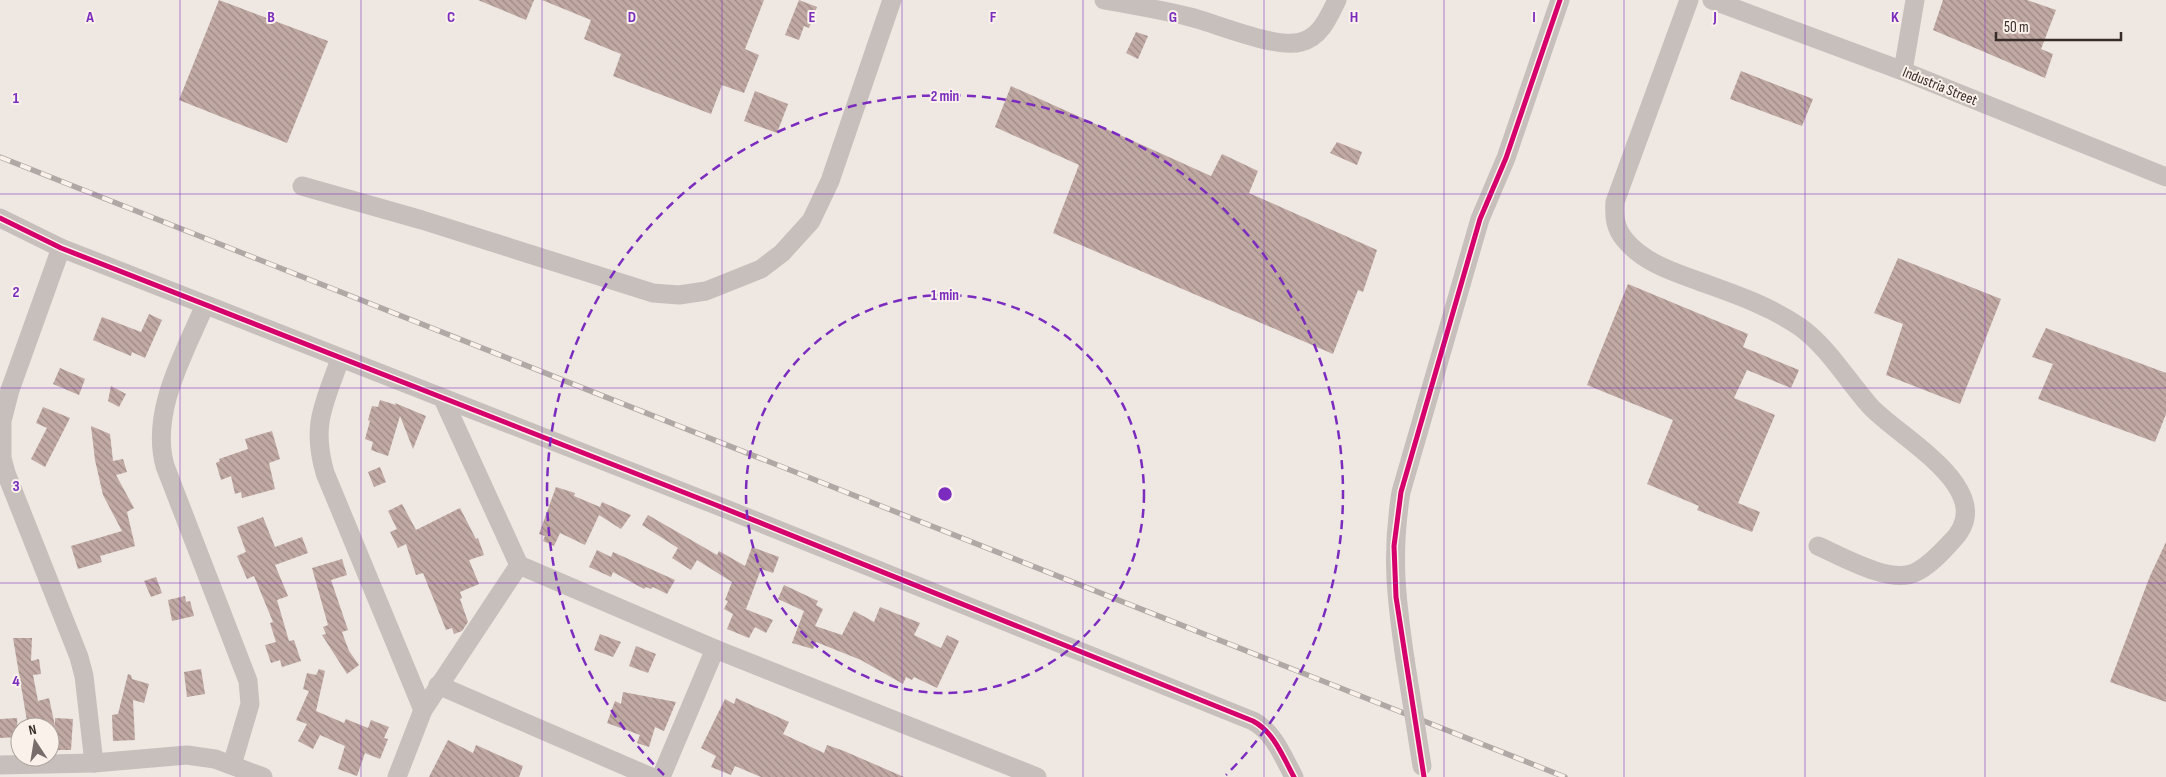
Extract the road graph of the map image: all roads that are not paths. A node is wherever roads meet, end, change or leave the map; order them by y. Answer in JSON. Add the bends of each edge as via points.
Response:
{"nodes":[{"id":1,"x":892,"y":0,"type":"edge"},
{"id":2,"x":1104,"y":0,"type":"edge"},
{"id":3,"x":1337,"y":0,"type":"edge"},
{"id":4,"x":1560,"y":0,"type":"edge"},
{"id":5,"x":1689,"y":0,"type":"edge"},
{"id":6,"x":1712,"y":0,"type":"edge"},
{"id":7,"x":1915,"y":0,"type":"edge"},
{"id":8,"x":1903,"y":71,"type":"junction"},
{"id":9,"x":2166,"y":177,"type":"edge"},
{"id":10,"x":302,"y":186,"type":"dead end"},
{"id":11,"x":0,"y":218,"type":"edge"},
{"id":12,"x":61,"y":248,"type":"junction"},
{"id":13,"x":205,"y":305,"type":"junction"},
{"id":14,"x":340,"y":359,"type":"junction"},
{"id":15,"x":444,"y":401,"type":"junction"},
{"id":16,"x":1818,"y":546,"type":"dead end"},
{"id":17,"x":519,"y":565,"type":"junction"},
{"id":18,"x":716,"y":649,"type":"junction"},
{"id":19,"x":438,"y":685,"type":"junction"},
{"id":20,"x":423,"y":710,"type":"junction"},
{"id":21,"x":94,"y":764,"type":"junction"},
{"id":22,"x":0,"y":765,"type":"edge"},
{"id":23,"x":232,"y":765,"type":"junction"},
{"id":24,"x":1423,"y":771,"type":"edge"},
{"id":25,"x":263,"y":777,"type":"edge"},
{"id":26,"x":397,"y":777,"type":"edge"},
{"id":27,"x":651,"y":777,"type":"edge"},
{"id":28,"x":661,"y":777,"type":"edge"},
{"id":29,"x":1037,"y":777,"type":"edge"},
{"id":30,"x":1294,"y":777,"type":"edge"}],
"edges":[{"from":1,"to":10,"type":"street","via":[[830,181],[811,221],[782,253],[761,269],[706,291],[679,295],[653,293]]},
{"from":2,"to":3,"type":"street","via":[[1173,13],[1282,44],[1302,42],[1316,33],[1326,23]]},
{"from":4,"to":24,"type":"street","bridge":true,"via":[[1506,158],[1480,219],[1401,492],[1395,526],[1394,569]]},
{"from":5,"to":16,"type":"street","via":[[1615,202],[1617,226],[1629,244],[1648,259],[1749,300],[1785,318],[1815,340],[1872,407],[1917,445],[1959,490],[1967,513],[1953,541],[1926,565],[1910,574],[1891,575]]},
{"from":6,"to":8,"type":"street","name":"Industria Street"},
{"from":7,"to":8,"type":"street"},
{"from":8,"to":9,"type":"street","name":"Industria Street"},
{"from":11,"to":12,"type":"street"},
{"from":12,"to":13,"type":"street"},
{"from":12,"to":21,"type":"street","via":[[10,390],[2,421],[1,444],[6,473],[79,658]]},
{"from":13,"to":14,"type":"street"},
{"from":13,"to":23,"type":"street","via":[[174,380],[160,436],[165,466],[248,681],[250,704]]},
{"from":14,"to":15,"type":"street"},
{"from":14,"to":20,"type":"street","via":[[318,428],[319,454]]},
{"from":15,"to":17,"type":"street"},
{"from":15,"to":30,"type":"street","via":[[716,505],[1253,721],[1267,730]]},
{"from":17,"to":18,"type":"street"},
{"from":17,"to":19,"type":"street"},
{"from":18,"to":28,"type":"street"},
{"from":18,"to":29,"type":"street"},
{"from":19,"to":20,"type":"street"},
{"from":19,"to":27,"type":"street"},
{"from":20,"to":26,"type":"street"},
{"from":21,"to":22,"type":"street"},
{"from":21,"to":23,"type":"street","via":[[187,755]]},
{"from":23,"to":25,"type":"street"}]}
